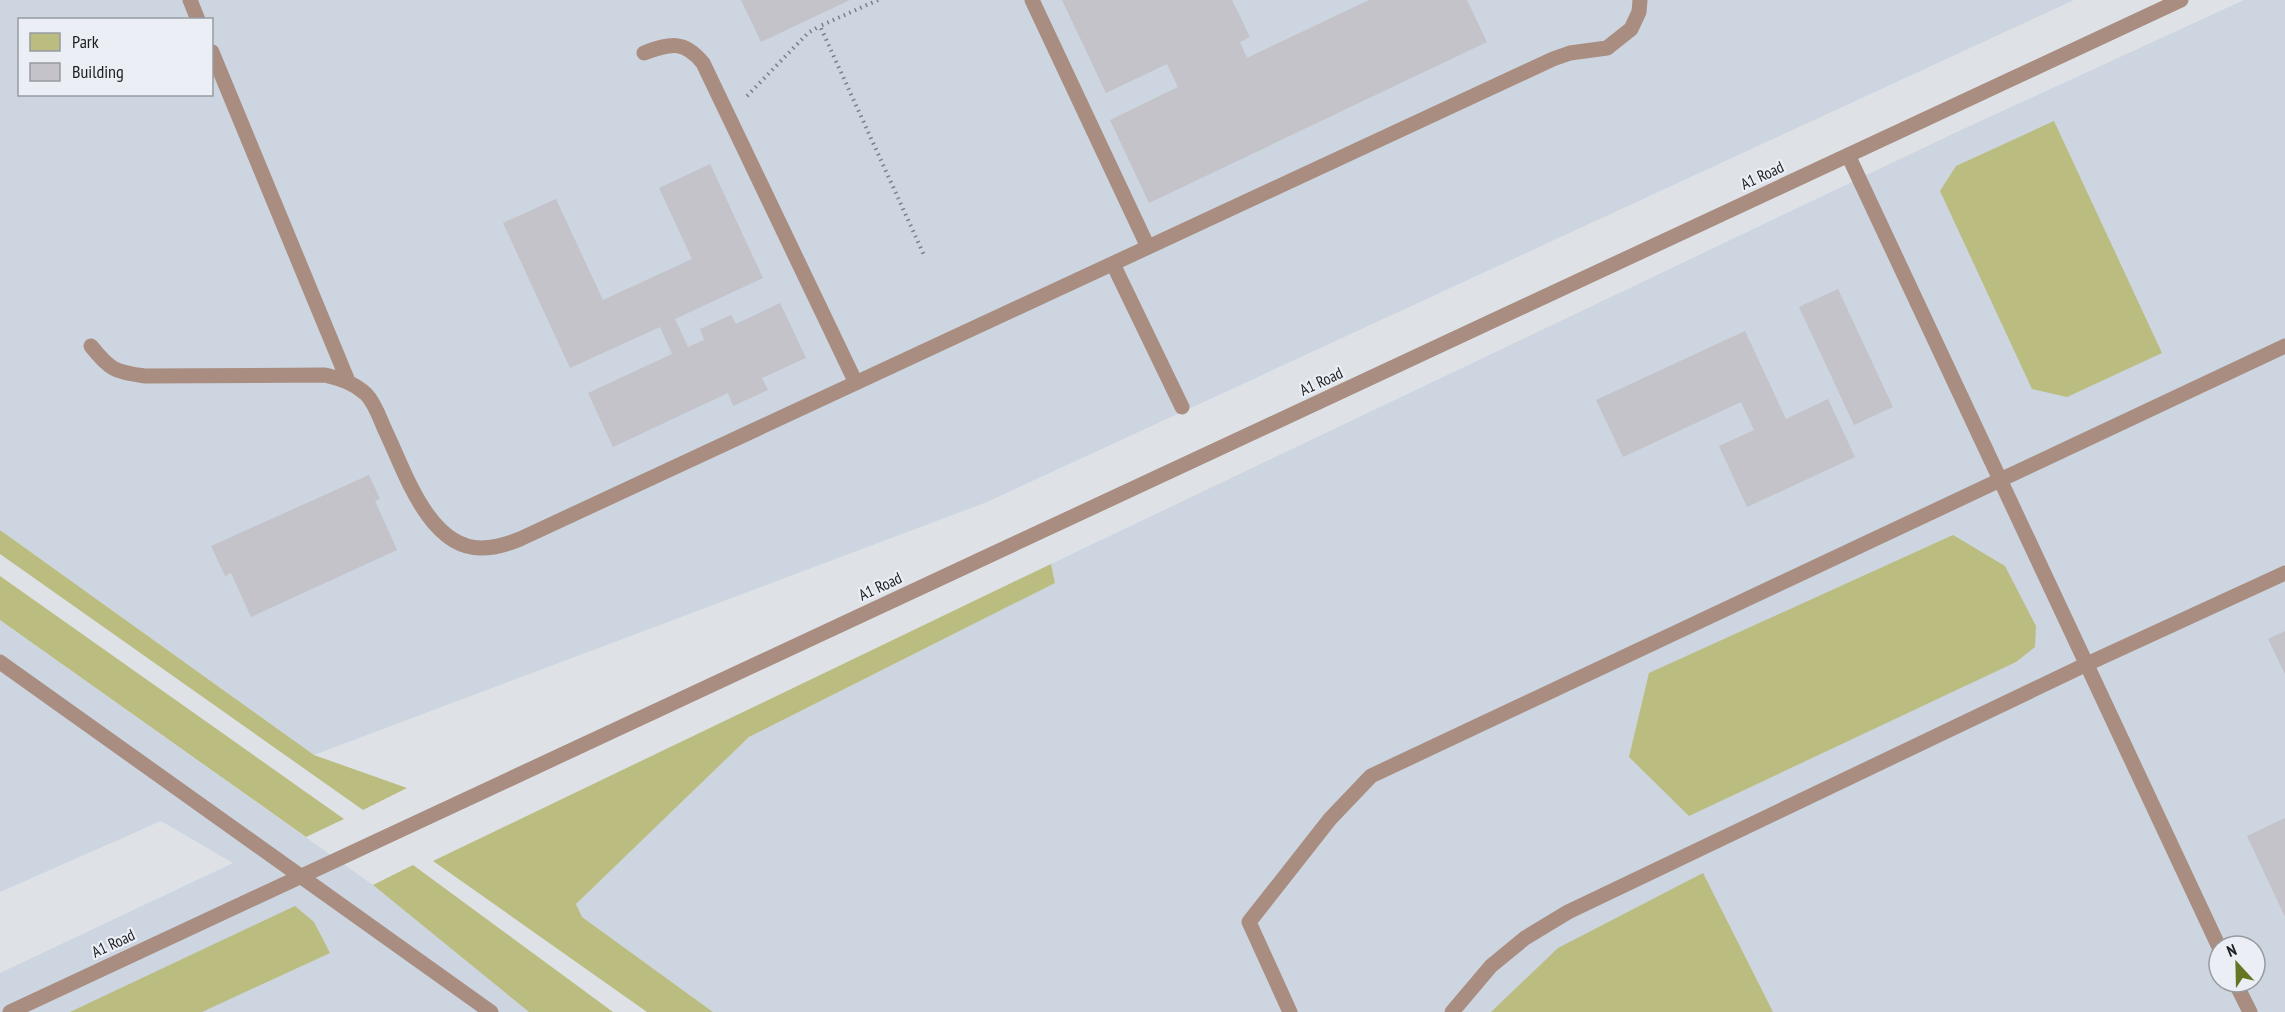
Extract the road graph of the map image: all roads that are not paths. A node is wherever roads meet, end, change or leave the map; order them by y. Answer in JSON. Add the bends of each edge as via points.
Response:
{"nodes":[{"id":1,"x":190,"y":0,"type":"edge"},
{"id":2,"x":1032,"y":0,"type":"edge"},
{"id":3,"x":1640,"y":0,"type":"edge"},
{"id":4,"x":2181,"y":0,"type":"edge"},
{"id":5,"x":197,"y":18,"type":"edge"},
{"id":6,"x":644,"y":53,"type":"dead end"},
{"id":7,"x":213,"y":54,"type":"edge"},
{"id":8,"x":1848,"y":155,"type":"junction"},
{"id":9,"x":1149,"y":247,"type":"junction"},
{"id":10,"x":1113,"y":264,"type":"junction"},
{"id":11,"x":91,"y":346,"type":"dead end"},
{"id":12,"x":2285,"y":346,"type":"edge"},
{"id":13,"x":348,"y":381,"type":"junction"},
{"id":14,"x":856,"y":383,"type":"junction"},
{"id":15,"x":1182,"y":407,"type":"dead end"},
{"id":16,"x":2000,"y":480,"type":"junction"},
{"id":17,"x":2285,"y":573,"type":"edge"},
{"id":18,"x":0,"y":662,"type":"edge"},
{"id":19,"x":2087,"y":664,"type":"junction"},
{"id":20,"x":2213,"y":934,"type":"edge"},
{"id":21,"x":2241,"y":994,"type":"edge"},
{"id":22,"x":10,"y":1012,"type":"edge"},
{"id":23,"x":491,"y":1012,"type":"edge"},
{"id":24,"x":1290,"y":1012,"type":"edge"},
{"id":25,"x":1452,"y":1012,"type":"edge"},
{"id":26,"x":2250,"y":1012,"type":"edge"}],
"edges":[{"from":1,"to":5,"type":"lane"},
{"from":2,"to":9,"type":"lane"},
{"from":3,"to":9,"type":"lane","via":[[1640,12],[1631,28],[1607,48],[1553,59]]},
{"from":4,"to":8,"type":"lane","name":"A1 Road"},
{"from":6,"to":14,"type":"lane","via":[[675,45],[694,51],[703,63]]},
{"from":7,"to":13,"type":"lane"},
{"from":8,"to":16,"type":"lane"},
{"from":8,"to":22,"type":"lane","name":"A1 Road"},
{"from":9,"to":10,"type":"lane"},
{"from":10,"to":14,"type":"lane"},
{"from":10,"to":15,"type":"lane"},
{"from":11,"to":13,"type":"lane","via":[[120,373],[325,375]]},
{"from":12,"to":16,"type":"lane"},
{"from":13,"to":14,"type":"lane","via":[[367,395],[377,412],[428,517],[460,544],[479,549],[520,539]]},
{"from":16,"to":19,"type":"lane"},
{"from":16,"to":24,"type":"lane","via":[[1371,776],[1330,819],[1249,922]]},
{"from":17,"to":19,"type":"lane"},
{"from":18,"to":23,"type":"lane"},
{"from":19,"to":20,"type":"lane"},
{"from":19,"to":25,"type":"lane","via":[[1568,912],[1525,938],[1491,966]]},
{"from":21,"to":26,"type":"lane"}]}
